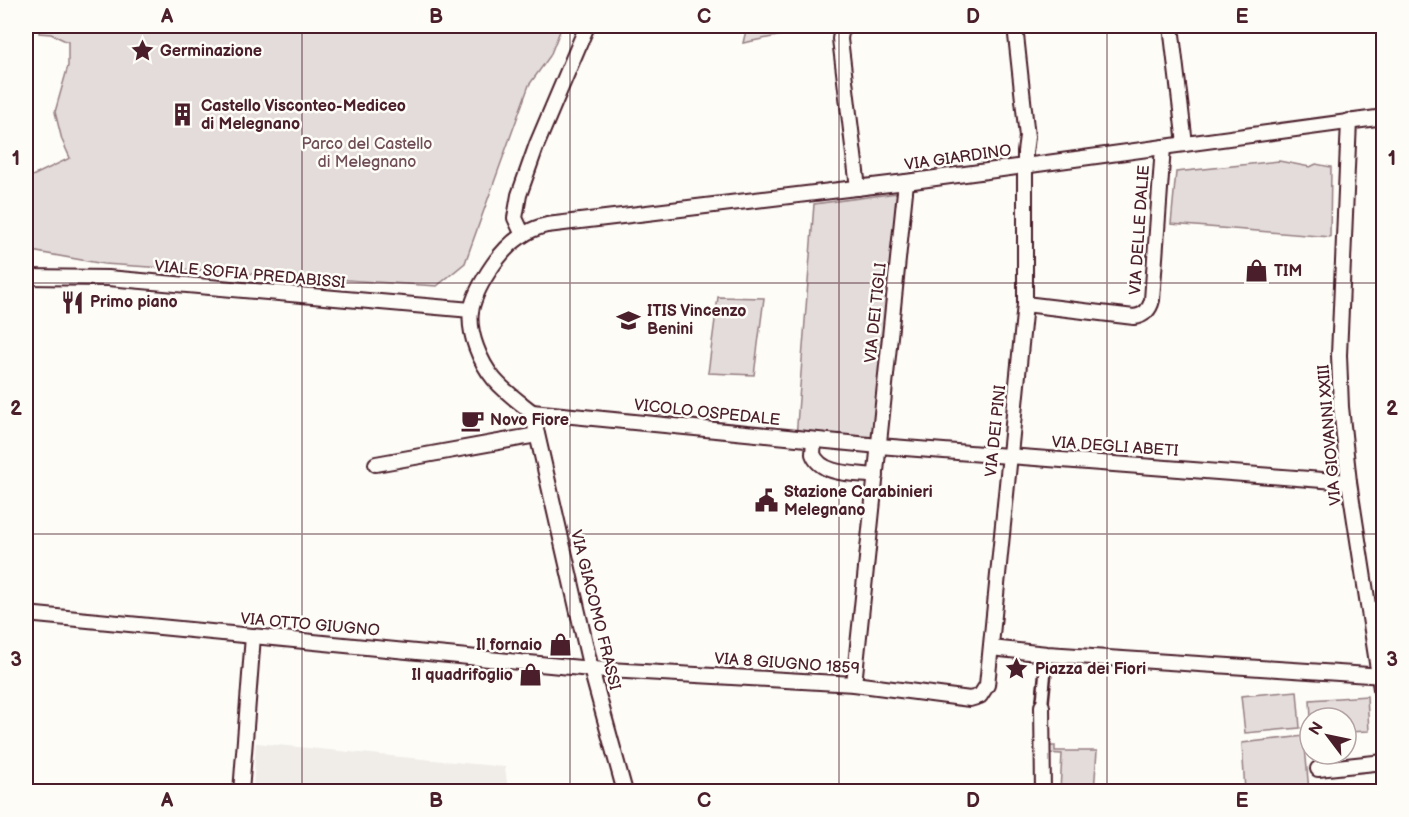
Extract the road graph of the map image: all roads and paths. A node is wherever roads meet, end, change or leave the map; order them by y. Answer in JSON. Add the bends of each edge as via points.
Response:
{"nodes":[{"id":1,"x":587,"y":26,"type":"edge"},
{"id":2,"x":842,"y":26,"type":"edge"},
{"id":3,"x":1015,"y":26,"type":"edge"},
{"id":4,"x":1172,"y":26,"type":"edge"},
{"id":5,"x":1383,"y":117,"type":"edge"},
{"id":6,"x":1348,"y":122,"type":"junction"},
{"id":7,"x":1185,"y":144,"type":"junction"},
{"id":8,"x":1163,"y":147,"type":"junction"},
{"id":9,"x":1025,"y":166,"type":"junction"},
{"id":10,"x":906,"y":182,"type":"junction"},
{"id":11,"x":858,"y":188,"type":"junction"},
{"id":12,"x":522,"y":235,"type":"junction"},
{"id":13,"x":26,"y":278,"type":"edge"},
{"id":14,"x":1025,"y":304,"type":"junction"},
{"id":15,"x":471,"y":310,"type":"junction"},
{"id":16,"x":532,"y":412,"type":"junction"},
{"id":17,"x":537,"y":435,"type":"junction"},
{"id":18,"x":814,"y":440,"type":"junction"},
{"id":19,"x":879,"y":446,"type":"junction"},
{"id":20,"x":1010,"y":456,"type":"junction"},
{"id":21,"x":376,"y":464,"type":"dead end"},
{"id":22,"x":876,"y":476,"type":"junction"},
{"id":23,"x":1349,"y":482,"type":"junction"},
{"id":24,"x":26,"y":614,"type":"edge"},
{"id":25,"x":253,"y":636,"type":"junction"},
{"id":26,"x":991,"y":648,"type":"junction"},
{"id":27,"x":1047,"y":654,"type":"junction"},
{"id":28,"x":591,"y":669,"type":"junction"},
{"id":29,"x":1381,"y":676,"type":"edge"},
{"id":30,"x":854,"y":684,"type":"junction"},
{"id":31,"x":980,"y":696,"type":"joint"},
{"id":32,"x":1041,"y":706,"type":"joint"},
{"id":33,"x":1383,"y":708,"type":"edge"},
{"id":34,"x":1383,"y":762,"type":"edge"},
{"id":35,"x":1318,"y":769,"type":"dead end"},
{"id":36,"x":240,"y":792,"type":"edge"},
{"id":37,"x":625,"y":792,"type":"edge"},
{"id":38,"x":1043,"y":792,"type":"edge"}],
"edges":[{"from":1,"to":12,"type":"street","via":[[519,195],[515,218]]},
{"from":2,"to":11,"type":"street","via":[[840,39]]},
{"from":3,"to":9,"type":"street","name":"VIA DEI PINI","via":[[1027,131]]},
{"from":4,"to":7,"type":"street"},
{"from":5,"to":6,"type":"street","name":"VIA GIARDINO"},
{"from":6,"to":7,"type":"street","name":"VIA GIARDINO"},
{"from":6,"to":23,"type":"street","name":"VIA GIOVANNI XXIII","via":[[1339,365]]},
{"from":7,"to":8,"type":"street","name":"VIA GIARDINO"},
{"from":8,"to":9,"type":"street","name":"VIA GIARDINO"},
{"from":8,"to":14,"type":"street","name":"VIA DELLE DALIE","via":[[1149,309],[1134,316]]},
{"from":9,"to":10,"type":"street","name":"VIA GIARDINO"},
{"from":9,"to":14,"type":"street","name":"VIA DEI PINI"},
{"from":10,"to":11,"type":"street","name":"VIA GIARDINO"},
{"from":10,"to":19,"type":"street","name":"VIA DEI TIGLI"},
{"from":11,"to":12,"type":"street","name":"VIA GIARDINO","via":[[547,225]]},
{"from":12,"to":15,"type":"street","name":"VIA GIARDINO","via":[[491,268]]},
{"from":13,"to":15,"type":"street","name":"VIALE SOFIA PREDABISSI","via":[[108,278]]},
{"from":14,"to":20,"type":"street","name":"VIA DEI PINI"},
{"from":15,"to":16,"type":"street","via":[[478,352],[488,371]]},
{"from":16,"to":17,"type":"street","name":"VIA GIACOMO FRASSI"},
{"from":16,"to":18,"type":"street","name":"VICOLO OSPEDALE"},
{"from":17,"to":21,"type":"street"},
{"from":17,"to":28,"type":"street","name":"VIA GIACOMO FRASSI"},
{"from":18,"to":19,"type":"street","name":"VICOLO OSPEDALE"},
{"from":18,"to":22,"type":"street","via":[[814,458],[825,468]]},
{"from":19,"to":20,"type":"street","name":"VIA DEGLI ABETI"},
{"from":19,"to":22,"type":"street","name":"VIA DEI TIGLI"},
{"from":20,"to":23,"type":"street","name":"VIA DEGLI ABETI"},
{"from":20,"to":26,"type":"street","name":"VIA DEI PINI"},
{"from":22,"to":30,"type":"street"},
{"from":23,"to":29,"type":"street","name":"VIA GIOVANNI XXIII"},
{"from":24,"to":25,"type":"street","name":"VIA OTTO GIUGNO"},
{"from":25,"to":28,"type":"street","name":"VIA OTTO GIUGNO"},
{"from":25,"to":36,"type":"street"},
{"from":26,"to":27,"type":"street"},
{"from":26,"to":31,"type":"street","name":"VIA DEI PINI","via":[[987,685]]},
{"from":27,"to":29,"type":"street"},
{"from":27,"to":32,"type":"street"},
{"from":28,"to":30,"type":"street","name":"VIA 8 GIUGNO 1859"},
{"from":28,"to":37,"type":"street","name":"VIA GIACOMO FRASSI"},
{"from":29,"to":33,"type":"street","name":"VIA GIOVANNI XXIII"},
{"from":30,"to":31,"type":"street","name":"VIA 8 GIUGNO 1859","via":[[970,699]]},
{"from":32,"to":38,"type":"street"},
{"from":34,"to":35,"type":"street"}]}
